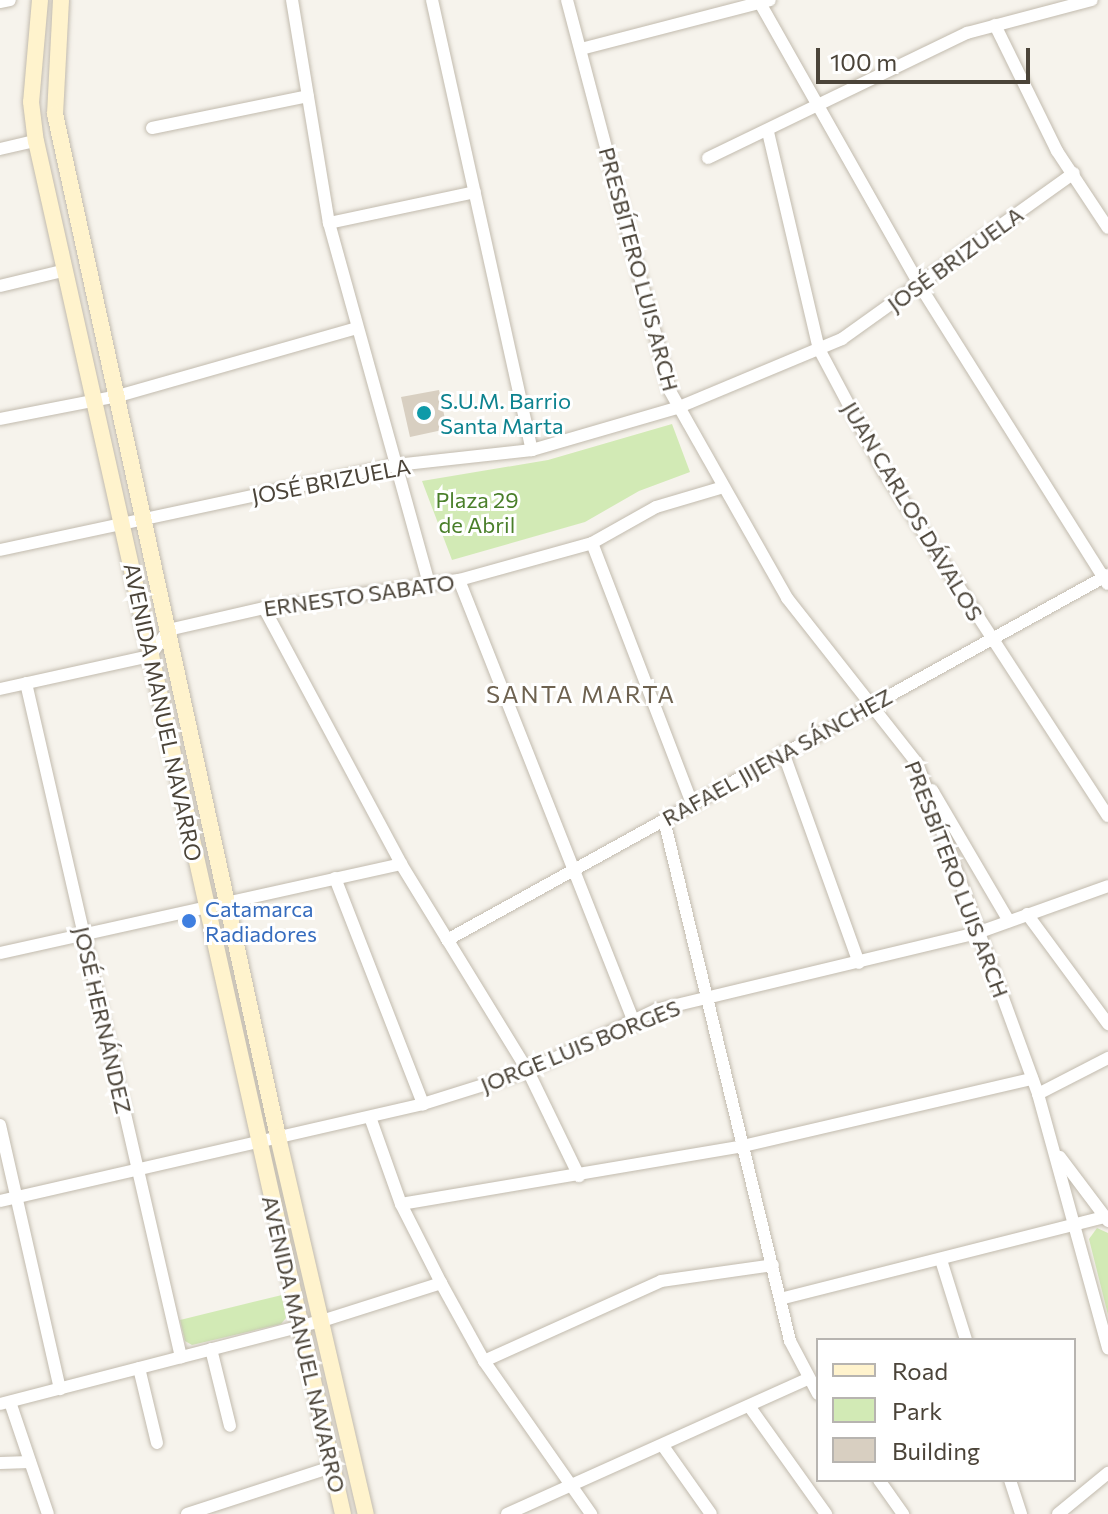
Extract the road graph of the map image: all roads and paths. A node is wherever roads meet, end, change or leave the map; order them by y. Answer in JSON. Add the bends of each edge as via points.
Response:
{"nodes":[{"id":1,"x":10,"y":0,"type":"edge"},
{"id":2,"x":40,"y":0,"type":"edge"},
{"id":3,"x":61,"y":0,"type":"edge"},
{"id":4,"x":292,"y":0,"type":"edge"},
{"id":5,"x":432,"y":0,"type":"edge"},
{"id":6,"x":567,"y":0,"type":"edge"},
{"id":7,"x":1092,"y":0,"type":"edge"},
{"id":8,"x":765,"y":1,"type":"edge"},
{"id":9,"x":0,"y":2,"type":"edge"},
{"id":10,"x":726,"y":6,"type":"edge"},
{"id":11,"x":995,"y":25,"type":"junction"},
{"id":12,"x":581,"y":49,"type":"junction"},
{"id":13,"x":308,"y":96,"type":"junction"},
{"id":14,"x":818,"y":107,"type":"junction"},
{"id":15,"x":152,"y":128,"type":"dead end"},
{"id":16,"x":768,"y":132,"type":"junction"},
{"id":17,"x":36,"y":141,"type":"junction"},
{"id":18,"x":0,"y":149,"type":"edge"},
{"id":19,"x":708,"y":158,"type":"dead end"},
{"id":20,"x":1074,"y":173,"type":"junction"},
{"id":21,"x":475,"y":192,"type":"junction"},
{"id":22,"x":329,"y":223,"type":"junction"},
{"id":23,"x":1108,"y":228,"type":"edge"},
{"id":24,"x":66,"y":270,"type":"junction"},
{"id":25,"x":0,"y":286,"type":"edge"},
{"id":26,"x":920,"y":286,"type":"junction"},
{"id":27,"x":357,"y":328,"type":"junction"},
{"id":28,"x":819,"y":349,"type":"junction"},
{"id":29,"x":118,"y":396,"type":"junction"},
{"id":30,"x":95,"y":398,"type":"junction"},
{"id":31,"x":677,"y":408,"type":"junction"},
{"id":32,"x":0,"y":419,"type":"edge"},
{"id":33,"x":532,"y":450,"type":"junction"},
{"id":34,"x":396,"y":465,"type":"junction"},
{"id":35,"x":720,"y":488,"type":"junction"},
{"id":36,"x":145,"y":519,"type":"junction"},
{"id":37,"x":123,"y":523,"type":"junction"},
{"id":38,"x":592,"y":543,"type":"junction"},
{"id":39,"x":0,"y":550,"type":"edge"},
{"id":40,"x":1107,"y":579,"type":"edge"},
{"id":41,"x":459,"y":580,"type":"junction"},
{"id":42,"x":430,"y":586,"type":"junction"},
{"id":43,"x":264,"y":608,"type":"junction"},
{"id":44,"x":168,"y":630,"type":"junction"},
{"id":45,"x":990,"y":639,"type":"junction"},
{"id":46,"x":150,"y":656,"type":"junction"},
{"id":47,"x":26,"y":683,"type":"junction"},
{"id":48,"x":0,"y":689,"type":"edge"},
{"id":49,"x":870,"y":703,"type":"junction"},
{"id":50,"x":783,"y":752,"type":"junction"},
{"id":51,"x":917,"y":763,"type":"junction"},
{"id":52,"x":692,"y":804,"type":"junction"},
{"id":53,"x":1108,"y":816,"type":"edge"},
{"id":54,"x":664,"y":820,"type":"junction"},
{"id":55,"x":401,"y":864,"type":"junction"},
{"id":56,"x":571,"y":871,"type":"junction"},
{"id":57,"x":335,"y":878,"type":"junction"},
{"id":58,"x":1108,"y":886,"type":"edge"},
{"id":59,"x":228,"y":901,"type":"junction"},
{"id":60,"x":205,"y":906,"type":"junction"},
{"id":61,"x":1027,"y":914,"type":"junction"},
{"id":62,"x":1009,"y":921,"type":"junction"},
{"id":63,"x":977,"y":933,"type":"junction"},
{"id":64,"x":83,"y":934,"type":"junction"},
{"id":65,"x":447,"y":940,"type":"junction"},
{"id":66,"x":0,"y":953,"type":"edge"},
{"id":67,"x":859,"y":963,"type":"junction"},
{"id":68,"x":706,"y":998,"type":"junction"},
{"id":69,"x":635,"y":1024,"type":"junction"},
{"id":70,"x":1108,"y":1024,"type":"edge"},
{"id":71,"x":1108,"y":1058,"type":"edge"},
{"id":72,"x":528,"y":1071,"type":"junction"},
{"id":73,"x":1032,"y":1079,"type":"junction"},
{"id":74,"x":1038,"y":1094,"type":"junction"},
{"id":75,"x":423,"y":1104,"type":"junction"},
{"id":76,"x":370,"y":1117,"type":"junction"},
{"id":77,"x":0,"y":1125,"type":"edge"},
{"id":78,"x":278,"y":1137,"type":"junction"},
{"id":79,"x":257,"y":1143,"type":"junction"},
{"id":80,"x":743,"y":1146,"type":"junction"},
{"id":81,"x":1056,"y":1152,"type":"junction"},
{"id":82,"x":138,"y":1170,"type":"junction"},
{"id":83,"x":579,"y":1176,"type":"junction"},
{"id":84,"x":16,"y":1197,"type":"junction"},
{"id":85,"x":0,"y":1201,"type":"edge"},
{"id":86,"x":401,"y":1204,"type":"junction"},
{"id":87,"x":1106,"y":1219,"type":"edge"},
{"id":88,"x":1075,"y":1226,"type":"junction"},
{"id":89,"x":941,"y":1260,"type":"junction"},
{"id":90,"x":773,"y":1265,"type":"junction"},
{"id":91,"x":441,"y":1283,"type":"junction"},
{"id":92,"x":780,"y":1299,"type":"junction"},
{"id":93,"x":322,"y":1321,"type":"junction"},
{"id":94,"x":300,"y":1326,"type":"junction"},
{"id":95,"x":965,"y":1338,"type":"edge"},
{"id":96,"x":211,"y":1349,"type":"junction"},
{"id":97,"x":1108,"y":1349,"type":"edge"},
{"id":98,"x":181,"y":1357,"type":"junction"},
{"id":99,"x":484,"y":1361,"type":"junction"},
{"id":100,"x":139,"y":1368,"type":"junction"},
{"id":101,"x":808,"y":1379,"type":"junction"},
{"id":102,"x":60,"y":1389,"type":"junction"},
{"id":103,"x":816,"y":1391,"type":"edge"},
{"id":104,"x":5,"y":1403,"type":"edge"},
{"id":105,"x":749,"y":1406,"type":"junction"},
{"id":106,"x":230,"y":1426,"type":"dead end"},
{"id":107,"x":157,"y":1443,"type":"dead end"},
{"id":108,"x":663,"y":1446,"type":"junction"},
{"id":109,"x":30,"y":1462,"type":"junction"},
{"id":110,"x":0,"y":1463,"type":"edge"},
{"id":111,"x":332,"y":1467,"type":"junction"},
{"id":112,"x":1108,"y":1473,"type":"edge"},
{"id":113,"x":880,"y":1482,"type":"edge"},
{"id":114,"x":1011,"y":1482,"type":"edge"},
{"id":115,"x":573,"y":1488,"type":"junction"},
{"id":116,"x":48,"y":1514,"type":"edge"},
{"id":117,"x":187,"y":1514,"type":"edge"},
{"id":118,"x":343,"y":1514,"type":"edge"},
{"id":119,"x":366,"y":1514,"type":"edge"},
{"id":120,"x":507,"y":1514,"type":"edge"},
{"id":121,"x":591,"y":1514,"type":"edge"},
{"id":122,"x":711,"y":1514,"type":"edge"},
{"id":123,"x":826,"y":1514,"type":"edge"},
{"id":124,"x":903,"y":1514,"type":"edge"},
{"id":125,"x":1021,"y":1514,"type":"edge"},
{"id":126,"x":1058,"y":1514,"type":"edge"}],
"edges":[{"from":1,"to":9,"type":"street"},
{"from":2,"to":17,"type":"main road","name":"AVENIDA MANUEL NAVARRO","via":[[31,102]]},
{"from":3,"to":29,"type":"main road","name":"AVENIDA MANUEL NAVARRO","via":[[55,114]]},
{"from":4,"to":13,"type":"street"},
{"from":5,"to":21,"type":"street"},
{"from":6,"to":12,"type":"street","name":"PRESBÍTERO LUIS ARCH"},
{"from":7,"to":11,"type":"street"},
{"from":8,"to":10,"type":"street"},
{"from":8,"to":14,"type":"street"},
{"from":10,"to":12,"type":"street"},
{"from":11,"to":14,"type":"street","via":[[967,33]]},
{"from":11,"to":20,"type":"street"},
{"from":12,"to":31,"type":"street","name":"PRESBÍTERO LUIS ARCH"},
{"from":13,"to":15,"type":"street"},
{"from":13,"to":22,"type":"street"},
{"from":14,"to":16,"type":"street"},
{"from":14,"to":26,"type":"street"},
{"from":16,"to":19,"type":"street"},
{"from":16,"to":28,"type":"street","name":"JUAN CARLOS DÁVALOS"},
{"from":17,"to":18,"type":"street"},
{"from":17,"to":24,"type":"main road","name":"AVENIDA MANUEL NAVARRO"},
{"from":20,"to":23,"type":"street"},
{"from":20,"to":26,"type":"street","name":"JOSÉ BRIZUELA"},
{"from":21,"to":22,"type":"street"},
{"from":21,"to":33,"type":"street"},
{"from":22,"to":27,"type":"street"},
{"from":24,"to":25,"type":"street"},
{"from":24,"to":30,"type":"main road","name":"AVENIDA MANUEL NAVARRO"},
{"from":26,"to":28,"type":"street","name":"JOSÉ BRIZUELA"},
{"from":26,"to":40,"type":"street"},
{"from":27,"to":29,"type":"street"},
{"from":27,"to":34,"type":"street"},
{"from":28,"to":31,"type":"street","name":"JOSÉ BRIZUELA"},
{"from":28,"to":45,"type":"street","name":"JUAN CARLOS DÁVALOS","via":[[885,473]]},
{"from":29,"to":30,"type":"street"},
{"from":29,"to":36,"type":"main road","name":"AVENIDA MANUEL NAVARRO"},
{"from":30,"to":32,"type":"street"},
{"from":30,"to":37,"type":"main road","name":"AVENIDA MANUEL NAVARRO"},
{"from":31,"to":33,"type":"street","name":"JOSÉ BRIZUELA"},
{"from":31,"to":35,"type":"street","name":"PRESBÍTERO LUIS ARCH"},
{"from":33,"to":34,"type":"street","name":"JOSÉ BRIZUELA"},
{"from":34,"to":36,"type":"street","name":"JOSÉ BRIZUELA"},
{"from":34,"to":42,"type":"street"},
{"from":35,"to":38,"type":"street","name":"ERNESTO SABATO","via":[[656,507]]},
{"from":35,"to":49,"type":"street","name":"PRESBÍTERO LUIS ARCH","via":[[787,598]]},
{"from":36,"to":37,"type":"street","name":"JOSÉ BRIZUELA"},
{"from":36,"to":44,"type":"main road","name":"AVENIDA MANUEL NAVARRO"},
{"from":37,"to":39,"type":"street","name":"JOSÉ BRIZUELA"},
{"from":37,"to":46,"type":"main road","name":"AVENIDA MANUEL NAVARRO"},
{"from":38,"to":41,"type":"street","name":"ERNESTO SABATO"},
{"from":38,"to":52,"type":"street"},
{"from":40,"to":45,"type":"street","name":"RAFAEL JIJENA SÁNCHEZ"},
{"from":41,"to":42,"type":"street","name":"ERNESTO SABATO"},
{"from":41,"to":56,"type":"street"},
{"from":42,"to":43,"type":"street","name":"ERNESTO SABATO"},
{"from":43,"to":44,"type":"street","name":"ERNESTO SABATO"},
{"from":43,"to":55,"type":"street"},
{"from":44,"to":46,"type":"street"},
{"from":44,"to":59,"type":"main road","name":"AVENIDA MANUEL NAVARRO"},
{"from":45,"to":49,"type":"street","name":"RAFAEL JIJENA SÁNCHEZ"},
{"from":45,"to":53,"type":"street","name":"JUAN CARLOS DÁVALOS"},
{"from":46,"to":47,"type":"street"},
{"from":46,"to":60,"type":"main road","name":"AVENIDA MANUEL NAVARRO"},
{"from":47,"to":48,"type":"street"},
{"from":47,"to":64,"type":"street","name":"JOSÉ HERNÁNDEZ"},
{"from":49,"to":50,"type":"street","name":"RAFAEL JIJENA SÁNCHEZ"},
{"from":49,"to":51,"type":"street","name":"PRESBÍTERO LUIS ARCH"},
{"from":50,"to":52,"type":"street","name":"RAFAEL JIJENA SÁNCHEZ"},
{"from":50,"to":67,"type":"street"},
{"from":51,"to":62,"type":"street"},
{"from":51,"to":63,"type":"street","name":"PRESBÍTERO LUIS ARCH"},
{"from":52,"to":54,"type":"street","name":"RAFAEL JIJENA SÁNCHEZ"},
{"from":54,"to":56,"type":"street","name":"RAFAEL JIJENA SÁNCHEZ"},
{"from":54,"to":68,"type":"street"},
{"from":55,"to":57,"type":"street"},
{"from":55,"to":65,"type":"street"},
{"from":56,"to":65,"type":"street","name":"RAFAEL JIJENA SÁNCHEZ"},
{"from":56,"to":69,"type":"street"},
{"from":57,"to":59,"type":"street"},
{"from":57,"to":75,"type":"street"},
{"from":58,"to":61,"type":"street","name":"JORGE LUIS BORGES"},
{"from":59,"to":60,"type":"street"},
{"from":59,"to":78,"type":"main road","name":"AVENIDA MANUEL NAVARRO"},
{"from":60,"to":64,"type":"street"},
{"from":60,"to":79,"type":"main road","name":"AVENIDA MANUEL NAVARRO"},
{"from":61,"to":62,"type":"street","name":"JORGE LUIS BORGES"},
{"from":61,"to":70,"type":"street"},
{"from":62,"to":63,"type":"street","name":"JORGE LUIS BORGES"},
{"from":63,"to":67,"type":"street","name":"JORGE LUIS BORGES"},
{"from":63,"to":73,"type":"street","name":"PRESBÍTERO LUIS ARCH"},
{"from":64,"to":66,"type":"street"},
{"from":64,"to":82,"type":"street","name":"JOSÉ HERNÁNDEZ"},
{"from":65,"to":72,"type":"street"},
{"from":67,"to":68,"type":"street","name":"JORGE LUIS BORGES"},
{"from":68,"to":69,"type":"street","name":"JORGE LUIS BORGES","via":[[656,1010]]},
{"from":68,"to":80,"type":"street"},
{"from":69,"to":72,"type":"street","name":"JORGE LUIS BORGES"},
{"from":71,"to":74,"type":"street"},
{"from":72,"to":75,"type":"street","name":"JORGE LUIS BORGES"},
{"from":72,"to":83,"type":"street"},
{"from":73,"to":74,"type":"street","name":"PRESBÍTERO LUIS ARCH"},
{"from":73,"to":80,"type":"street"},
{"from":74,"to":81,"type":"street","name":"PRESBÍTERO LUIS ARCH"},
{"from":75,"to":76,"type":"street","name":"JORGE LUIS BORGES"},
{"from":76,"to":78,"type":"street","name":"JORGE LUIS BORGES"},
{"from":76,"to":86,"type":"street"},
{"from":77,"to":84,"type":"street"},
{"from":78,"to":79,"type":"street","name":"JORGE LUIS BORGES"},
{"from":78,"to":93,"type":"main road","name":"AVENIDA MANUEL NAVARRO"},
{"from":79,"to":82,"type":"street","name":"JORGE LUIS BORGES"},
{"from":79,"to":94,"type":"main road","name":"AVENIDA MANUEL NAVARRO"},
{"from":80,"to":83,"type":"street"},
{"from":80,"to":90,"type":"street"},
{"from":81,"to":87,"type":"street"},
{"from":81,"to":88,"type":"street","name":"PRESBÍTERO LUIS ARCH"},
{"from":82,"to":84,"type":"street","name":"JORGE LUIS BORGES"},
{"from":82,"to":98,"type":"street","name":"JOSÉ HERNÁNDEZ"},
{"from":83,"to":86,"type":"street"},
{"from":84,"to":85,"type":"street","name":"JORGE LUIS BORGES"},
{"from":84,"to":102,"type":"street"},
{"from":86,"to":91,"type":"street"},
{"from":87,"to":88,"type":"street"},
{"from":88,"to":89,"type":"street"},
{"from":88,"to":97,"type":"street","name":"PRESBÍTERO LUIS ARCH"},
{"from":89,"to":92,"type":"street"},
{"from":89,"to":95,"type":"street"},
{"from":90,"to":92,"type":"street"},
{"from":90,"to":99,"type":"street","via":[[661,1281]]},
{"from":91,"to":93,"type":"street"},
{"from":91,"to":99,"type":"street"},
{"from":92,"to":101,"type":"street","via":[[790,1341]]},
{"from":93,"to":94,"type":"street"},
{"from":93,"to":119,"type":"main road","name":"AVENIDA MANUEL NAVARRO"},
{"from":94,"to":96,"type":"street"},
{"from":94,"to":111,"type":"main road","name":"AVENIDA MANUEL NAVARRO"},
{"from":96,"to":98,"type":"street"},
{"from":96,"to":106,"type":"street"},
{"from":98,"to":100,"type":"street"},
{"from":99,"to":115,"type":"street"},
{"from":100,"to":102,"type":"street"},
{"from":100,"to":107,"type":"street"},
{"from":101,"to":103,"type":"street"},
{"from":101,"to":105,"type":"street"},
{"from":102,"to":104,"type":"street"},
{"from":104,"to":109,"type":"street"},
{"from":105,"to":108,"type":"street"},
{"from":105,"to":123,"type":"street"},
{"from":108,"to":115,"type":"street"},
{"from":108,"to":122,"type":"street"},
{"from":109,"to":110,"type":"street"},
{"from":109,"to":116,"type":"street"},
{"from":111,"to":117,"type":"street"},
{"from":111,"to":118,"type":"main road","name":"AVENIDA MANUEL NAVARRO"},
{"from":112,"to":126,"type":"street"},
{"from":113,"to":124,"type":"street"},
{"from":114,"to":125,"type":"street"},
{"from":115,"to":120,"type":"street"},
{"from":115,"to":121,"type":"street"}]}
